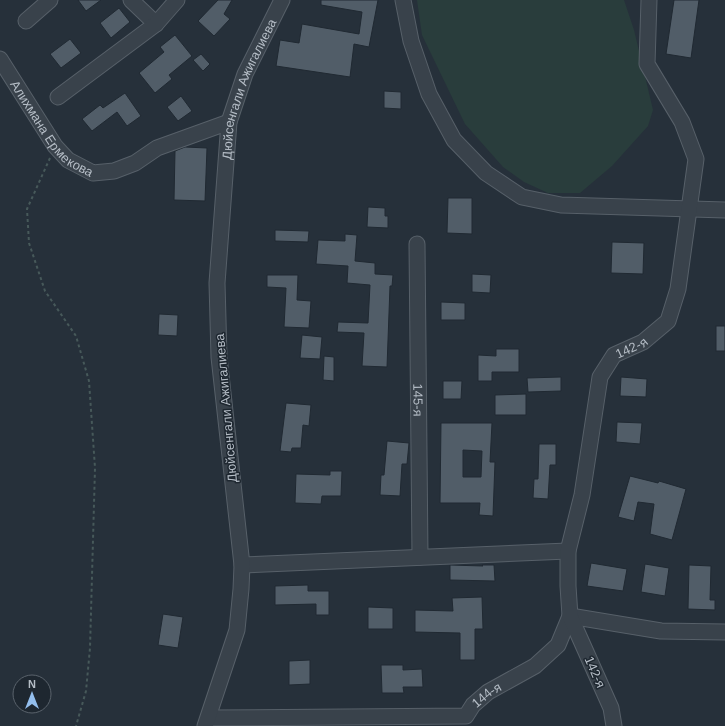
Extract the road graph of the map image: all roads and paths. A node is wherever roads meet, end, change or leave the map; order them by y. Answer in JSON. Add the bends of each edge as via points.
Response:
{"nodes":[{"id":1,"x":50,"y":0,"type":"edge"},
{"id":2,"x":131,"y":0,"type":"edge"},
{"id":3,"x":177,"y":0,"type":"edge"},
{"id":4,"x":282,"y":0,"type":"edge"},
{"id":5,"x":403,"y":0,"type":"edge"},
{"id":6,"x":649,"y":0,"type":"edge"},
{"id":7,"x":26,"y":21,"type":"dead end"},
{"id":8,"x":156,"y":24,"type":"junction"},
{"id":9,"x":0,"y":59,"type":"edge"},
{"id":10,"x":58,"y":97,"type":"dead end"},
{"id":11,"x":229,"y":122,"type":"junction"},
{"id":12,"x":55,"y":146,"type":"junction"},
{"id":13,"x":690,"y":209,"type":"junction"},
{"id":14,"x":725,"y":210,"type":"edge"},
{"id":15,"x":417,"y":244,"type":"dead end"},
{"id":16,"x":568,"y":551,"type":"junction"},
{"id":17,"x":420,"y":557,"type":"junction"},
{"id":18,"x":242,"y":565,"type":"junction"},
{"id":19,"x":570,"y":616,"type":"junction"},
{"id":20,"x":725,"y":632,"type":"edge"},
{"id":21,"x":467,"y":721,"type":"edge"},
{"id":22,"x":207,"y":722,"type":"edge"},
{"id":23,"x":76,"y":726,"type":"edge"},
{"id":24,"x":614,"y":726,"type":"edge"}],
"edges":[{"from":1,"to":7,"type":"street"},
{"from":2,"to":8,"type":"street"},
{"from":3,"to":8,"type":"street"},
{"from":4,"to":11,"type":"street","name":"Дюйсенгали Ажигалиева","via":[[245,74]]},
{"from":5,"to":13,"type":"street","via":[[411,41],[429,94],[454,140],[486,172],[522,197],[561,205]]},
{"from":6,"to":13,"type":"street","name":"142-я","via":[[647,64],[682,122],[696,159]]},
{"from":8,"to":10,"type":"street"},
{"from":9,"to":12,"type":"street","name":"Алихмана Ермекова"},
{"from":11,"to":12,"type":"street","name":"Алихмана Ермекова","via":[[157,148],[135,163],[114,171],[93,173],[68,160]]},
{"from":11,"to":18,"type":"street","name":"Дюйсенгали Ажигалиева","via":[[217,283],[219,357]]},
{"from":12,"to":23,"type":"path","via":[[27,210],[30,243],[45,291],[76,336],[89,380],[95,468],[90,648],[86,691]]},
{"from":13,"to":14,"type":"street"},
{"from":13,"to":16,"type":"street","name":"142-я","via":[[678,289],[668,321],[643,342],[614,355],[600,377],[582,496]]},
{"from":15,"to":17,"type":"street","name":"145-я"},
{"from":16,"to":17,"type":"street"},
{"from":16,"to":19,"type":"street","name":"142-я"},
{"from":17,"to":18,"type":"street"},
{"from":18,"to":22,"type":"street","name":"Дюйсенгали Ажигалиева","via":[[236,630]]},
{"from":19,"to":20,"type":"street","via":[[661,631]]},
{"from":19,"to":21,"type":"street","name":"144-я","via":[[558,645],[535,666],[488,692],[473,705]]},
{"from":19,"to":24,"type":"street","name":"142-я","via":[[612,708]]},
{"from":21,"to":22,"type":"street","name":"144-я"}]}
